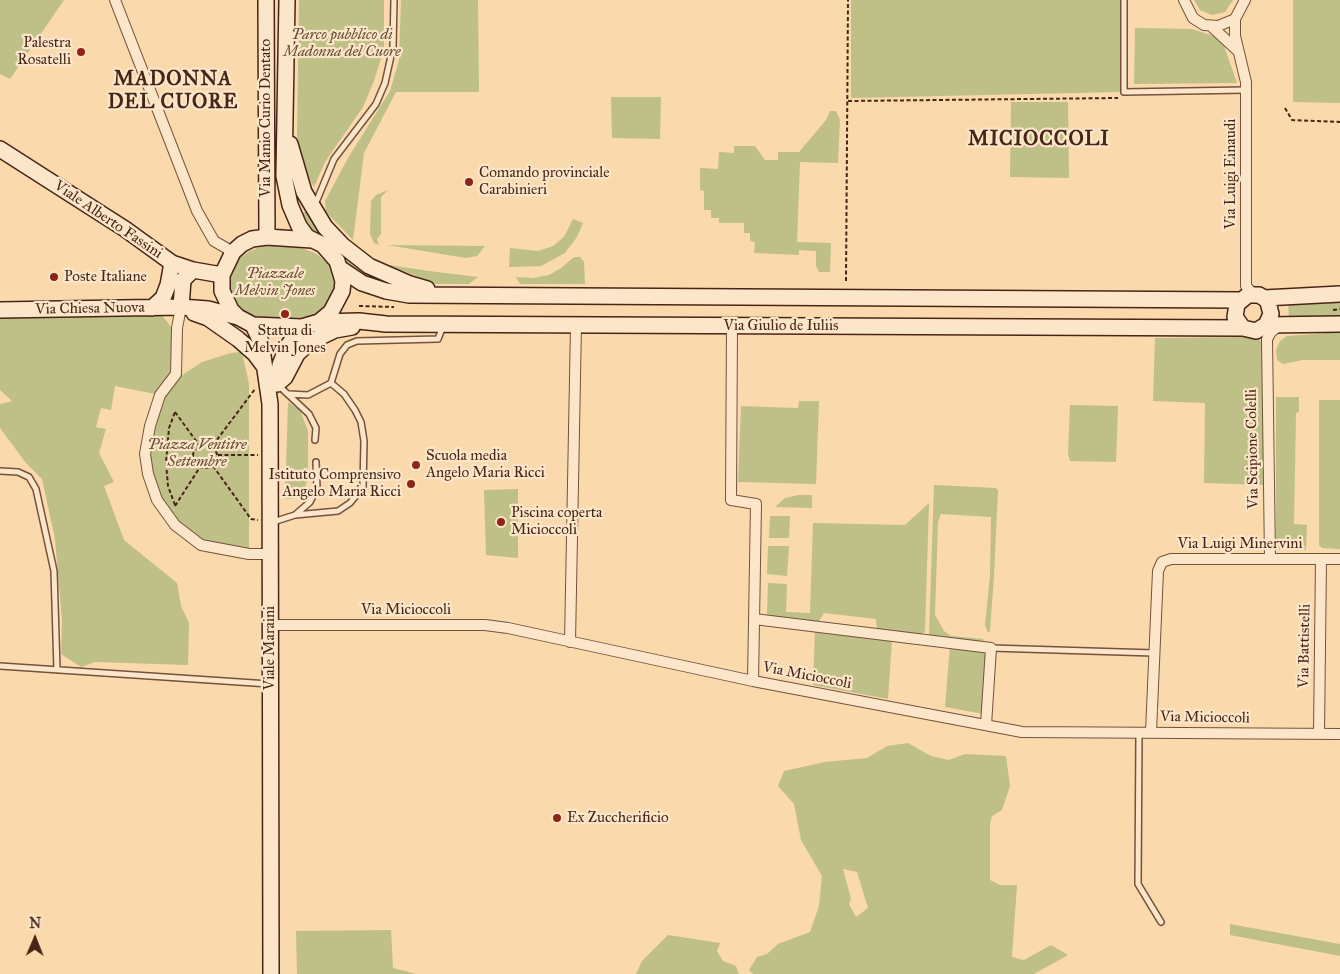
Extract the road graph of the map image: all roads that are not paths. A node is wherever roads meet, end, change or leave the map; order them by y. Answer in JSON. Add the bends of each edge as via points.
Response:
{"nodes":[{"id":1,"x":115,"y":0,"type":"edge"},
{"id":2,"x":266,"y":0,"type":"edge"},
{"id":3,"x":287,"y":0,"type":"edge"},
{"id":4,"x":394,"y":0,"type":"edge"},
{"id":5,"x":1124,"y":0,"type":"edge"},
{"id":6,"x":1184,"y":0,"type":"edge"},
{"id":7,"x":1246,"y":0,"type":"edge"},
{"id":8,"x":1236,"y":18,"type":"junction"},
{"id":9,"x":1211,"y":26,"type":"junction"},
{"id":10,"x":1239,"y":53,"type":"junction"},
{"id":11,"x":1246,"y":90,"type":"junction"},
{"id":12,"x":286,"y":121,"type":"junction"},
{"id":13,"x":0,"y":149,"type":"edge"},
{"id":14,"x":317,"y":200,"type":"dead end"},
{"id":15,"x":267,"y":237,"type":"junction"},
{"id":16,"x":312,"y":240,"type":"junction"},
{"id":17,"x":233,"y":252,"type":"junction"},
{"id":18,"x":172,"y":263,"type":"junction"},
{"id":19,"x":340,"y":269,"type":"junction"},
{"id":20,"x":193,"y":270,"type":"junction"},
{"id":21,"x":222,"y":275,"type":"junction"},
{"id":22,"x":448,"y":294,"type":"junction"},
{"id":23,"x":1340,"y":294,"type":"edge"},
{"id":24,"x":1252,"y":297,"type":"junction"},
{"id":25,"x":181,"y":307,"type":"junction"},
{"id":26,"x":152,"y":308,"type":"junction"},
{"id":27,"x":0,"y":310,"type":"edge"},
{"id":28,"x":238,"y":317,"type":"junction"},
{"id":29,"x":320,"y":322,"type":"junction"},
{"id":30,"x":386,"y":324,"type":"junction"},
{"id":31,"x":444,"y":324,"type":"junction"},
{"id":32,"x":1340,"y":324,"type":"edge"},
{"id":33,"x":252,"y":325,"type":"junction"},
{"id":34,"x":576,"y":325,"type":"junction"},
{"id":35,"x":732,"y":326,"type":"junction"},
{"id":36,"x":302,"y":327,"type":"junction"},
{"id":37,"x":1262,"y":330,"type":"junction"},
{"id":38,"x":264,"y":368,"type":"junction"},
{"id":39,"x":331,"y":383,"type":"junction"},
{"id":40,"x":272,"y":386,"type":"junction"},
{"id":41,"x":289,"y":394,"type":"junction"},
{"id":42,"x":316,"y":440,"type":"dead end"},
{"id":43,"x":316,"y":462,"type":"dead end"},
{"id":44,"x":0,"y":471,"type":"edge"},
{"id":45,"x":295,"y":515,"type":"junction"},
{"id":46,"x":270,"y":523,"type":"junction"},
{"id":47,"x":270,"y":554,"type":"junction"},
{"id":48,"x":1270,"y":559,"type":"junction"},
{"id":49,"x":1321,"y":559,"type":"junction"},
{"id":50,"x":1340,"y":559,"type":"edge"},
{"id":51,"x":754,"y":619,"type":"junction"},
{"id":52,"x":270,"y":625,"type":"junction"},
{"id":53,"x":570,"y":642,"type":"junction"},
{"id":54,"x":990,"y":648,"type":"junction"},
{"id":55,"x":1154,"y":653,"type":"junction"},
{"id":56,"x":0,"y":666,"type":"edge"},
{"id":57,"x":57,"y":670,"type":"junction"},
{"id":58,"x":753,"y":681,"type":"junction"},
{"id":59,"x":270,"y":684,"type":"junction"},
{"id":60,"x":986,"y":725,"type":"junction"},
{"id":61,"x":1139,"y":732,"type":"junction"},
{"id":62,"x":1151,"y":732,"type":"junction"},
{"id":63,"x":1319,"y":734,"type":"junction"},
{"id":64,"x":1340,"y":734,"type":"edge"},
{"id":65,"x":1161,"y":922,"type":"dead end"},
{"id":66,"x":271,"y":974,"type":"edge"}],
"edges":[{"from":1,"to":17,"type":"street","via":[[197,212],[214,241]]},
{"from":2,"to":15,"type":"main road","name":"Via Manio Curio Dentato"},
{"from":3,"to":12,"type":"main road"},
{"from":4,"to":14,"type":"lane","via":[[393,47],[385,84],[376,104],[334,159]]},
{"from":5,"to":11,"type":"lane","via":[[1124,92]]},
{"from":6,"to":9,"type":"street","via":[[1193,18]]},
{"from":7,"to":8,"type":"street"},
{"from":8,"to":9,"type":"street","via":[[1224,25]]},
{"from":8,"to":10,"type":"street","name":"Via Luigi Einaudi","via":[[1235,36]]},
{"from":9,"to":10,"type":"street"},
{"from":10,"to":11,"type":"street","name":"Via Luigi Einaudi"},
{"from":11,"to":24,"type":"street","name":"Via Luigi Einaudi","via":[[1246,286]]},
{"from":12,"to":16,"type":"main road","via":[[284,176],[290,205],[299,226]]},
{"from":12,"to":22,"type":"main road","via":[[292,155],[304,192],[325,227],[369,266],[410,284]]},
{"from":13,"to":18,"type":"main road","name":"Viale Alberto Fassini"},
{"from":15,"to":16,"type":"main road"},
{"from":15,"to":17,"type":"main road","via":[[252,239]]},
{"from":16,"to":19,"type":"main road","via":[[333,255]]},
{"from":17,"to":21,"type":"main road"},
{"from":18,"to":20,"type":"main road","name":"Viale Alberto Fassini"},
{"from":18,"to":26,"type":"main road","via":[[163,298]]},
{"from":19,"to":22,"type":"main road","name":"Via Giulio de Iuliis","via":[[362,283],[386,291]]},
{"from":19,"to":29,"type":"main road","via":[[343,282],[338,302]]},
{"from":20,"to":21,"type":"main road","name":"Viale Alberto Fassini"},
{"from":20,"to":25,"type":"main road","via":[[183,280]]},
{"from":21,"to":28,"type":"main road","via":[[226,302]]},
{"from":22,"to":24,"type":"main road","name":"Via Giulio de Iuliis"},
{"from":23,"to":24,"type":"main road","name":"Via Giulio de Iuliis"},
{"from":24,"to":37,"type":"main road","via":[[1268,302],[1272,314]]},
{"from":24,"to":37,"type":"main road","via":[[1234,313],[1237,322]]},
{"from":25,"to":26,"type":"main road","name":"Via Chiesa Nuova"},
{"from":25,"to":28,"type":"main road","name":"Via Chiesa Nuova","via":[[208,309]]},
{"from":25,"to":38,"type":"main road","via":[[226,329],[255,354]]},
{"from":25,"to":47,"type":"street","via":[[176,374],[160,395],[150,426],[145,454],[148,474],[158,500],[175,525],[201,545],[249,554]]},
{"from":26,"to":27,"type":"main road","name":"Via Chiesa Nuova"},
{"from":28,"to":33,"type":"main road"},
{"from":29,"to":30,"type":"main road","name":"Via Giulio de Iuliis"},
{"from":29,"to":36,"type":"main road"},
{"from":30,"to":31,"type":"main road","name":"Via Giulio de Iuliis"},
{"from":30,"to":40,"type":"main road","via":[[335,330],[310,342],[297,354],[285,377]]},
{"from":31,"to":34,"type":"main road","name":"Via Giulio de Iuliis"},
{"from":31,"to":39,"type":"lane","via":[[438,339],[357,341],[347,345],[340,354]]},
{"from":32,"to":37,"type":"main road","name":"Via Giulio de Iuliis"},
{"from":33,"to":36,"type":"main road"},
{"from":33,"to":38,"type":"main road","name":"Viale Maraini","via":[[260,342]]},
{"from":34,"to":35,"type":"main road","name":"Via Giulio de Iuliis"},
{"from":34,"to":53,"type":"street"},
{"from":35,"to":37,"type":"main road","name":"Via Giulio de Iuliis"},
{"from":35,"to":51,"type":"street","via":[[731,500],[756,504]]},
{"from":36,"to":40,"type":"main road","via":[[287,347]]},
{"from":37,"to":48,"type":"street","name":"Via Scipione Colelli"},
{"from":38,"to":40,"type":"main road","name":"Viale Maraini"},
{"from":39,"to":41,"type":"lane","via":[[308,395]]},
{"from":39,"to":45,"type":"lane","via":[[344,394],[362,422],[363,487],[350,503],[338,511]]},
{"from":40,"to":41,"type":"lane"},
{"from":40,"to":46,"type":"main road","name":"Viale Maraini"},
{"from":41,"to":42,"type":"lane","via":[[309,414],[316,428]]},
{"from":43,"to":45,"type":"lane","via":[[317,488],[310,502]]},
{"from":44,"to":57,"type":"lane","via":[[18,472],[29,477],[36,489],[54,571]]},
{"from":45,"to":46,"type":"lane"},
{"from":46,"to":47,"type":"main road","name":"Viale Maraini"},
{"from":47,"to":52,"type":"main road","name":"Viale Maraini"},
{"from":48,"to":49,"type":"street","name":"Via Luigi Minervini"},
{"from":48,"to":55,"type":"street","name":"Via Luigi Minervini","via":[[1171,559],[1162,562],[1158,571]]},
{"from":49,"to":50,"type":"street","name":"Via Luigi Minervini"},
{"from":49,"to":63,"type":"street","name":"Via Battistelli"},
{"from":51,"to":54,"type":"street"},
{"from":51,"to":58,"type":"street"},
{"from":52,"to":53,"type":"street","name":"Via Micioccoli","via":[[485,625]]},
{"from":52,"to":59,"type":"main road","name":"Viale Maraini"},
{"from":53,"to":58,"type":"street","name":"Via Micioccoli"},
{"from":54,"to":55,"type":"lane"},
{"from":54,"to":60,"type":"street"},
{"from":55,"to":62,"type":"street","name":"Via Luigi Minervini"},
{"from":56,"to":57,"type":"lane"},
{"from":57,"to":59,"type":"lane"},
{"from":58,"to":60,"type":"street","name":"Via Micioccoli"},
{"from":59,"to":66,"type":"main road","name":"Viale Maraini"},
{"from":60,"to":61,"type":"street","name":"Via Micioccoli","via":[[1034,733]]},
{"from":61,"to":62,"type":"street","name":"Via Micioccoli"},
{"from":61,"to":65,"type":"lane","via":[[1138,884]]},
{"from":62,"to":63,"type":"street","name":"Via Micioccoli"},
{"from":63,"to":64,"type":"street","name":"Via Micioccoli"}]}
